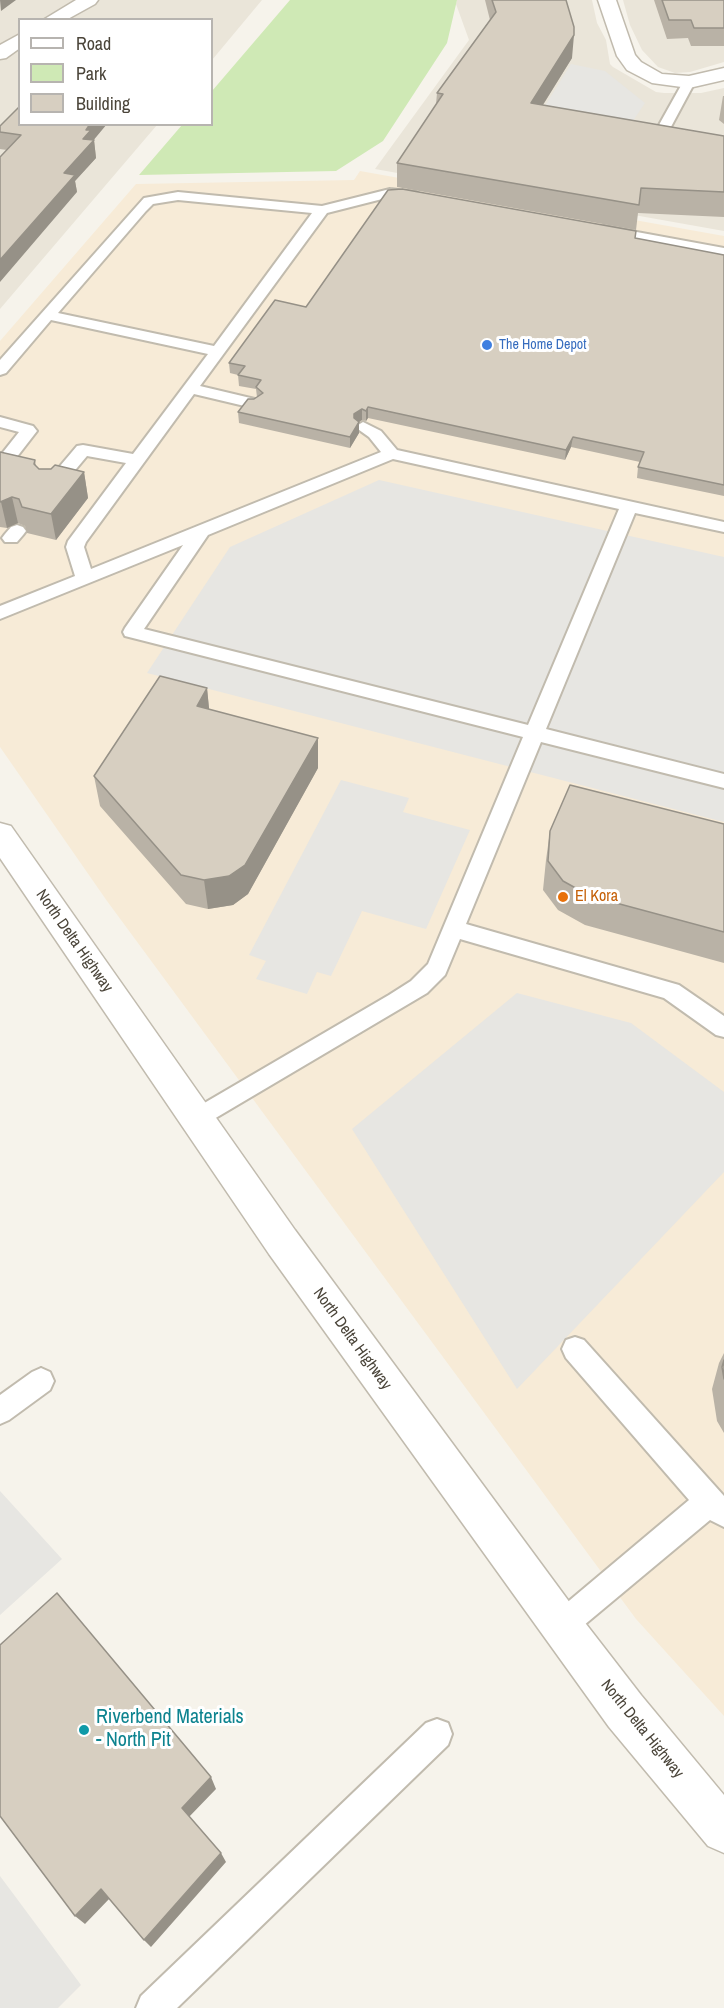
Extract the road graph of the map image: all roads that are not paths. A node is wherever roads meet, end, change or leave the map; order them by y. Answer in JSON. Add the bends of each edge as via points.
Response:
{"nodes":[{"id":1,"x":89,"y":0,"type":"edge"},
{"id":2,"x":607,"y":0,"type":"edge"},
{"id":3,"x":56,"y":18,"type":"edge"},
{"id":4,"x":18,"y":40,"type":"edge"},
{"id":5,"x":0,"y":54,"type":"edge"},
{"id":6,"x":724,"y":74,"type":"edge"},
{"id":7,"x":690,"y":82,"type":"junction"},
{"id":8,"x":724,"y":153,"type":"edge"},
{"id":9,"x":425,"y":197,"type":"edge"},
{"id":10,"x":322,"y":210,"type":"junction"},
{"id":11,"x":586,"y":227,"type":"edge"},
{"id":12,"x":724,"y":252,"type":"edge"},
{"id":13,"x":47,"y":315,"type":"junction"},
{"id":14,"x":218,"y":351,"type":"junction"},
{"id":15,"x":0,"y":370,"type":"edge"},
{"id":16,"x":189,"y":388,"type":"junction"},
{"id":17,"x":253,"y":403,"type":"edge"},
{"id":18,"x":0,"y":422,"type":"edge"},
{"id":19,"x":363,"y":427,"type":"dead end"},
{"id":20,"x":391,"y":454,"type":"junction"},
{"id":21,"x":136,"y":460,"type":"junction"},
{"id":22,"x":0,"y":467,"type":"edge"},
{"id":23,"x":50,"y":489,"type":"edge"},
{"id":24,"x":629,"y":506,"type":"junction"},
{"id":25,"x":724,"y":527,"type":"edge"},
{"id":26,"x":201,"y":532,"type":"junction"},
{"id":27,"x":86,"y":579,"type":"junction"},
{"id":28,"x":0,"y":613,"type":"edge"},
{"id":29,"x":535,"y":735,"type":"junction"},
{"id":30,"x":724,"y":781,"type":"edge"},
{"id":31,"x":0,"y":834,"type":"edge"},
{"id":32,"x":454,"y":928,"type":"junction"},
{"id":33,"x":724,"y":1028,"type":"edge"},
{"id":34,"x":197,"y":1119,"type":"junction"},
{"id":35,"x":575,"y":1349,"type":"dead end"},
{"id":36,"x":41,"y":1381,"type":"dead end"},
{"id":37,"x":0,"y":1411,"type":"edge"},
{"id":38,"x":717,"y":1507,"type":"edge"},
{"id":39,"x":561,"y":1626,"type":"junction"},
{"id":40,"x":437,"y":1734,"type":"dead end"},
{"id":41,"x":724,"y":1830,"type":"edge"},
{"id":42,"x":153,"y":2008,"type":"edge"}],
"edges":[{"from":1,"to":3,"type":"street"},
{"from":2,"to":7,"type":"street","via":[[626,56],[634,66],[659,79]]},
{"from":4,"to":5,"type":"street"},
{"from":6,"to":7,"type":"street"},
{"from":7,"to":8,"type":"lane","via":[[657,141]]},
{"from":9,"to":10,"type":"lane","via":[[390,193]]},
{"from":10,"to":13,"type":"lane","via":[[178,196],[149,201]]},
{"from":10,"to":14,"type":"lane"},
{"from":11,"to":12,"type":"lane"},
{"from":13,"to":14,"type":"lane"},
{"from":13,"to":15,"type":"lane"},
{"from":14,"to":16,"type":"lane"},
{"from":16,"to":17,"type":"lane"},
{"from":16,"to":21,"type":"lane"},
{"from":18,"to":22,"type":"lane","via":[[29,431]]},
{"from":19,"to":20,"type":"lane","via":[[375,434]]},
{"from":20,"to":24,"type":"lane"},
{"from":20,"to":26,"type":"lane"},
{"from":21,"to":23,"type":"lane","via":[[83,450]]},
{"from":21,"to":27,"type":"lane","via":[[77,541],[75,547]]},
{"from":24,"to":25,"type":"lane"},
{"from":24,"to":29,"type":"lane"},
{"from":26,"to":27,"type":"lane"},
{"from":26,"to":29,"type":"lane","via":[[132,633]]},
{"from":27,"to":28,"type":"lane"},
{"from":29,"to":30,"type":"lane"},
{"from":29,"to":32,"type":"lane"},
{"from":31,"to":34,"type":"street","name":"North Delta Highway"},
{"from":32,"to":33,"type":"lane","via":[[670,991]]},
{"from":32,"to":34,"type":"lane","via":[[437,969],[419,987]]},
{"from":34,"to":39,"type":"street","name":"North Delta Highway"},
{"from":35,"to":38,"type":"lane"},
{"from":36,"to":37,"type":"lane"},
{"from":38,"to":39,"type":"lane"},
{"from":39,"to":41,"type":"street","name":"North Delta Highway","via":[[625,1711]]},
{"from":40,"to":42,"type":"lane"}]}
